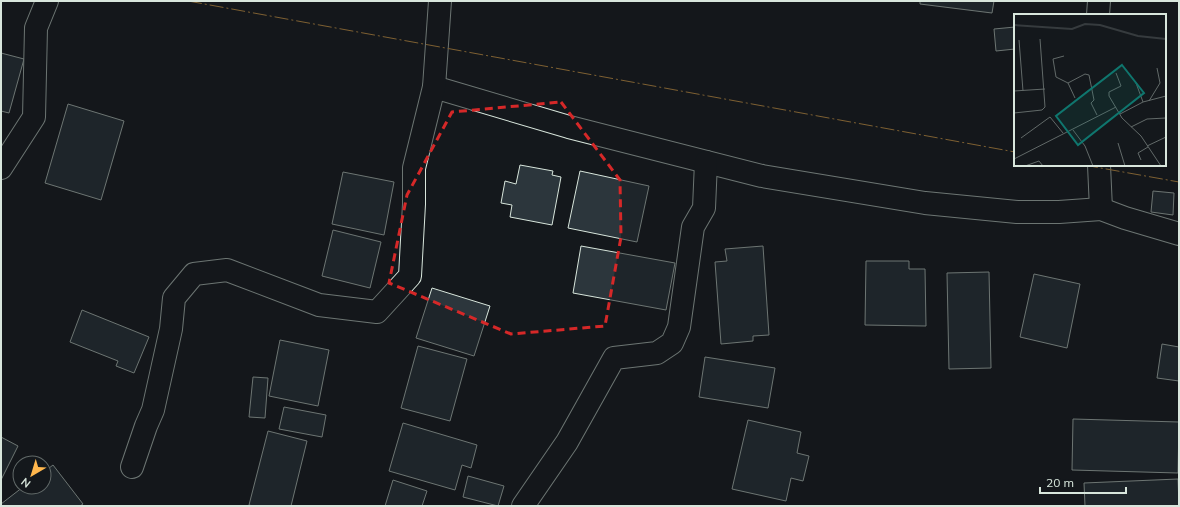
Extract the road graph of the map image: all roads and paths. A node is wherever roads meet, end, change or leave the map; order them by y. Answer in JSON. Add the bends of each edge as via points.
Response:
{"nodes":[{"id":1,"x":47,"y":1,"type":"edge"},
{"id":2,"x":440,"y":1,"type":"edge"},
{"id":3,"x":1099,"y":1,"type":"edge"},
{"id":4,"x":1098,"y":14,"type":"edge"},
{"id":5,"x":434,"y":87,"type":"junction"},
{"id":6,"x":706,"y":162,"type":"junction"},
{"id":7,"x":1099,"y":166,"type":"edge"},
{"id":8,"x":1,"y":168,"type":"edge"},
{"id":9,"x":1101,"y":209,"type":"junction"},
{"id":10,"x":1179,"y":234,"type":"edge"},
{"id":11,"x":132,"y":467,"type":"dead end"},
{"id":12,"x":523,"y":506,"type":"edge"}],
"edges":[{"from":1,"to":8,"type":"street","via":[[36,28],[34,117]]},
{"from":2,"to":5,"type":"street"},
{"from":3,"to":4,"type":"street"},
{"from":5,"to":6,"type":"street","via":[[569,127]]},
{"from":5,"to":11,"type":"street","via":[[414,168],[410,276],[377,312],[319,305],[227,270],[194,274],[174,298],[171,329],[154,410]]},
{"from":6,"to":9,"type":"street","via":[[762,176],[925,203],[1017,212]]},
{"from":6,"to":12,"type":"street","via":[[704,208],[693,227],[679,327],[672,343],[657,353],[614,358],[567,442]]},
{"from":7,"to":9,"type":"street"},
{"from":9,"to":10,"type":"street"}]}
